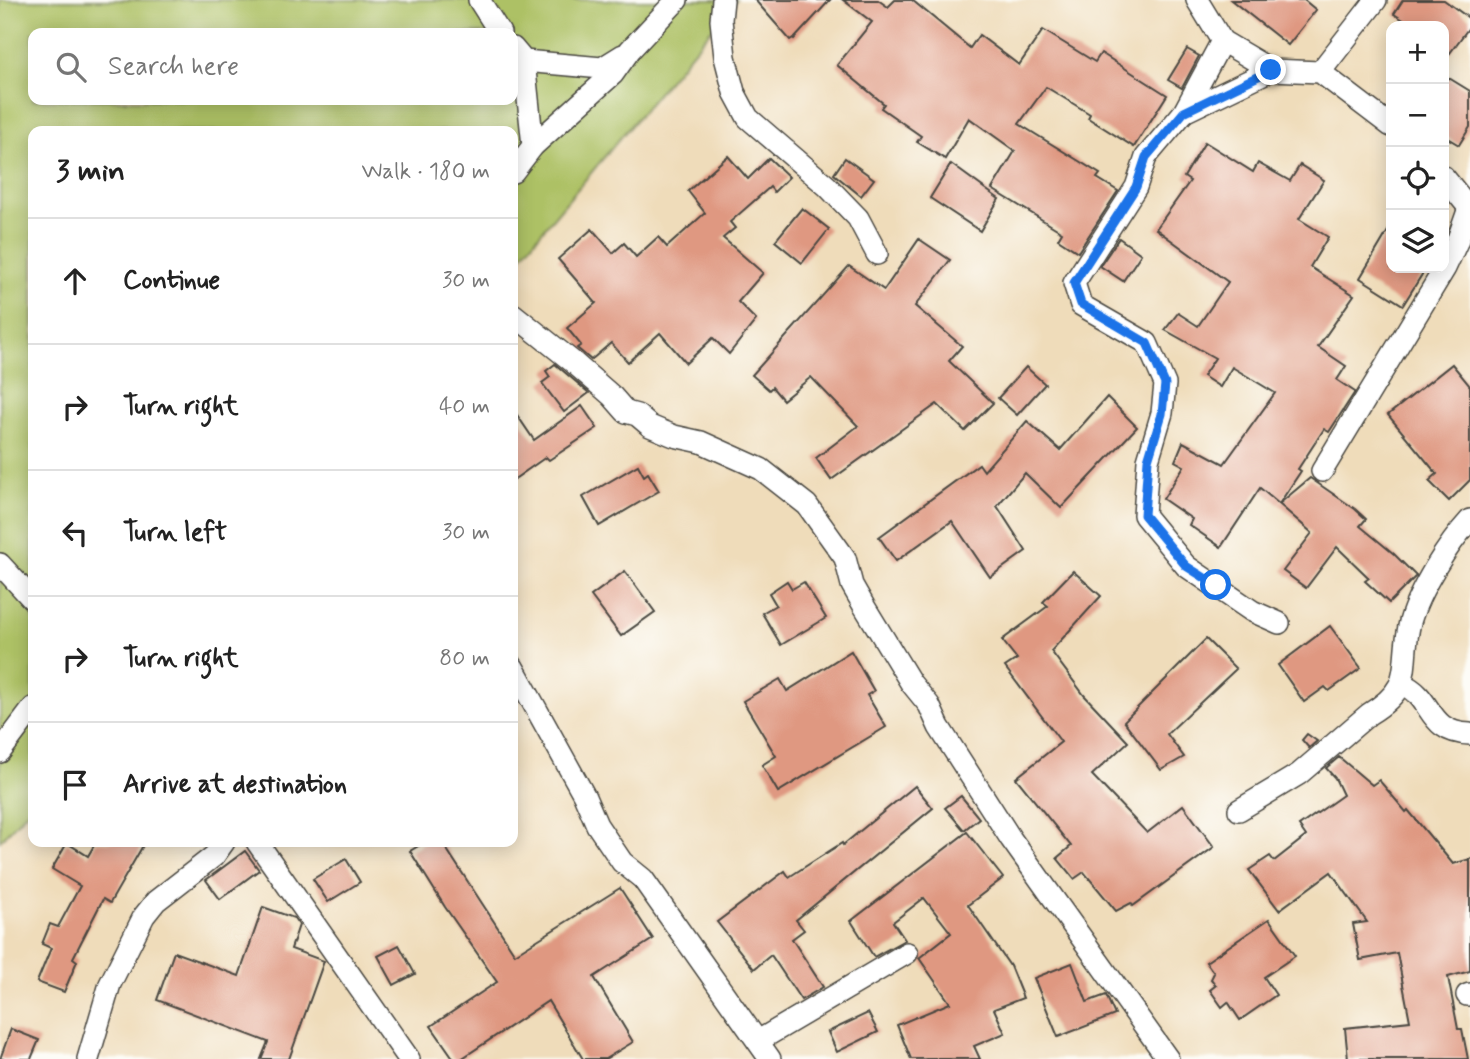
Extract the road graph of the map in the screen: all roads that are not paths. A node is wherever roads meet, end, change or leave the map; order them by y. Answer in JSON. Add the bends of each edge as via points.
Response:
{"nodes":[{"id":1,"x":479,"y":0,"type":"edge"},
{"id":2,"x":677,"y":0,"type":"edge"},
{"id":3,"x":723,"y":0,"type":"edge"},
{"id":4,"x":1197,"y":0,"type":"edge"},
{"id":5,"x":1376,"y":0,"type":"edge"},
{"id":6,"x":497,"y":28,"type":"edge"},
{"id":7,"x":1223,"y":41,"type":"junction"},
{"id":8,"x":630,"y":50,"type":"junction"},
{"id":9,"x":519,"y":55,"type":"edge"},
{"id":10,"x":1271,"y":70,"type":"junction"},
{"id":11,"x":1320,"y":72,"type":"junction"},
{"id":12,"x":1184,"y":112,"type":"junction"},
{"id":13,"x":1386,"y":122,"type":"edge"},
{"id":14,"x":533,"y":146,"type":"junction"},
{"id":15,"x":518,"y":166,"type":"edge"},
{"id":16,"x":1449,"y":183,"type":"edge"},
{"id":17,"x":1469,"y":209,"type":"edge"},
{"id":18,"x":877,"y":254,"type":"dead end"},
{"id":19,"x":518,"y":318,"type":"edge"},
{"id":20,"x":1322,"y":471,"type":"dead end"},
{"id":21,"x":1470,"y":520,"type":"edge"},
{"id":22,"x":0,"y":564,"type":"edge"},
{"id":23,"x":28,"y":595,"type":"edge"},
{"id":24,"x":1279,"y":623,"type":"dead end"},
{"id":25,"x":518,"y":676,"type":"edge"},
{"id":26,"x":1402,"y":684,"type":"junction"},
{"id":27,"x":28,"y":715,"type":"edge"},
{"id":28,"x":1470,"y":734,"type":"edge"},
{"id":29,"x":0,"y":752,"type":"edge"},
{"id":30,"x":1239,"y":810,"type":"dead end"},
{"id":31,"x":220,"y":847,"type":"edge"},
{"id":32,"x":260,"y":847,"type":"edge"},
{"id":33,"x":907,"y":953,"type":"dead end"},
{"id":34,"x":758,"y":1041,"type":"junction"},
{"id":35,"x":406,"y":1057,"type":"edge"},
{"id":36,"x":88,"y":1059,"type":"edge"},
{"id":37,"x":770,"y":1059,"type":"edge"},
{"id":38,"x":1168,"y":1059,"type":"edge"}],
"edges":[{"from":1,"to":6,"type":"street"},
{"from":2,"to":8,"type":"street"},
{"from":3,"to":18,"type":"street","via":[[725,57],[734,92],[748,118],[858,218]]},
{"from":4,"to":7,"type":"street"},
{"from":5,"to":11,"type":"street"},
{"from":7,"to":10,"type":"street"},
{"from":7,"to":12,"type":"street"},
{"from":8,"to":9,"type":"street","via":[[602,68]]},
{"from":8,"to":14,"type":"street","via":[[613,74]]},
{"from":9,"to":14,"type":"street"},
{"from":10,"to":11,"type":"street"},
{"from":10,"to":12,"type":"street"},
{"from":11,"to":13,"type":"street"},
{"from":12,"to":24,"type":"street","via":[[1146,157],[1136,187],[1074,283],[1081,304],[1147,343],[1165,384],[1162,414],[1148,460],[1144,515],[1186,566],[1252,611]]},
{"from":14,"to":15,"type":"street"},
{"from":16,"to":17,"type":"street"},
{"from":17,"to":20,"type":"street","via":[[1445,268]]},
{"from":19,"to":38,"type":"street","via":[[626,412],[649,426],[701,442],[761,469],[807,505],[845,558],[864,606],[1011,839]]},
{"from":21,"to":26,"type":"street","via":[[1453,538],[1410,622]]},
{"from":22,"to":23,"type":"street"},
{"from":25,"to":34,"type":"street","via":[[597,825],[622,862],[643,879]]},
{"from":26,"to":28,"type":"street","via":[[1413,689],[1449,732]]},
{"from":26,"to":30,"type":"street","via":[[1299,774]]},
{"from":27,"to":29,"type":"street"},
{"from":31,"to":36,"type":"street","via":[[144,916],[110,984]]},
{"from":32,"to":35,"type":"street"},
{"from":33,"to":34,"type":"street"},
{"from":34,"to":37,"type":"street"}]}
